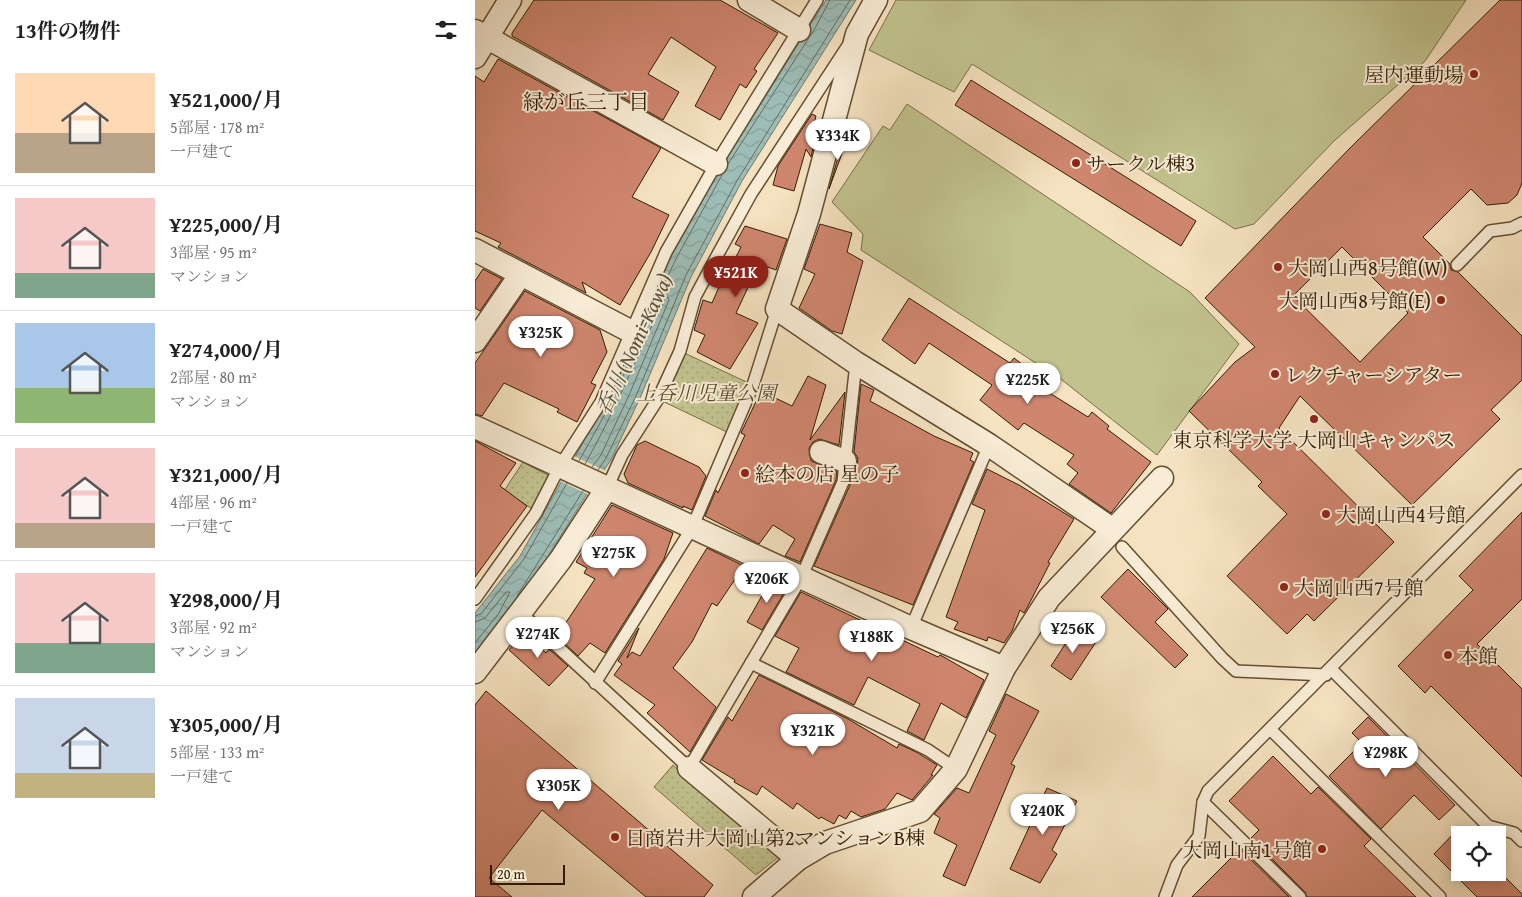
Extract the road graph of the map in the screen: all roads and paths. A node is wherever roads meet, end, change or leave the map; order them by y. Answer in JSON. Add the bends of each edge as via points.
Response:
{"nodes":[{"id":1,"x":510,"y":0,"type":"edge"},
{"id":2,"x":749,"y":0,"type":"edge"},
{"id":3,"x":817,"y":0,"type":"edge"},
{"id":4,"x":876,"y":0,"type":"edge"},
{"id":5,"x":799,"y":30,"type":"junction"},
{"id":6,"x":857,"y":34,"type":"junction"},
{"id":7,"x":479,"y":42,"type":"edge"},
{"id":8,"x":716,"y":164,"type":"junction"},
{"id":9,"x":1522,"y":223,"type":"edge"},
{"id":10,"x":475,"y":250,"type":"edge"},
{"id":11,"x":1457,"y":264,"type":"dead end"},
{"id":12,"x":521,"y":274,"type":"junction"},
{"id":13,"x":777,"y":309,"type":"junction"},
{"id":14,"x":630,"y":331,"type":"junction"},
{"id":15,"x":475,"y":341,"type":"edge"},
{"id":16,"x":856,"y":363,"type":"junction"},
{"id":17,"x":475,"y":427,"type":"edge"},
{"id":18,"x":989,"y":445,"type":"junction"},
{"id":19,"x":821,"y":452,"type":"dead end"},
{"id":20,"x":845,"y":461,"type":"junction"},
{"id":21,"x":560,"y":466,"type":"junction"},
{"id":22,"x":1522,"y":475,"type":"edge"},
{"id":23,"x":1162,"y":478,"type":"dead end"},
{"id":24,"x":605,"y":487,"type":"junction"},
{"id":25,"x":692,"y":528,"type":"junction"},
{"id":26,"x":1117,"y":538,"type":"junction"},
{"id":27,"x":801,"y":578,"type":"junction"},
{"id":28,"x":475,"y":599,"type":"edge"},
{"id":29,"x":521,"y":613,"type":"junction"},
{"id":30,"x":911,"y":628,"type":"junction"},
{"id":31,"x":751,"y":663,"type":"junction"},
{"id":32,"x":1005,"y":668,"type":"junction"},
{"id":33,"x":475,"y":672,"type":"edge"},
{"id":34,"x":1328,"y":672,"type":"junction"},
{"id":35,"x":595,"y":684,"type":"junction"},
{"id":36,"x":1270,"y":729,"type":"junction"},
{"id":37,"x":689,"y":768,"type":"junction"},
{"id":38,"x":956,"y":769,"type":"junction"},
{"id":39,"x":1203,"y":802,"type":"junction"},
{"id":40,"x":1522,"y":841,"type":"edge"},
{"id":41,"x":798,"y":859,"type":"junction"},
{"id":42,"x":754,"y":897,"type":"edge"},
{"id":43,"x":1165,"y":897,"type":"edge"},
{"id":44,"x":1300,"y":897,"type":"edge"},
{"id":45,"x":1440,"y":897,"type":"edge"}],
"edges":[{"from":1,"to":7,"type":"street"},
{"from":2,"to":5,"type":"street"},
{"from":3,"to":5,"type":"lane"},
{"from":4,"to":6,"type":"street"},
{"from":5,"to":8,"type":"lane"},
{"from":6,"to":13,"type":"street","via":[[809,214]]},
{"from":6,"to":24,"type":"lane","via":[[771,162],[718,254],[695,297],[680,350],[658,400]]},
{"from":7,"to":8,"type":"street"},
{"from":8,"to":14,"type":"lane","via":[[666,252]]},
{"from":9,"to":11,"type":"lane","via":[[1490,231]]},
{"from":10,"to":12,"type":"street"},
{"from":12,"to":14,"type":"street"},
{"from":12,"to":15,"type":"street"},
{"from":13,"to":16,"type":"street"},
{"from":13,"to":25,"type":"lane","via":[[753,385]]},
{"from":14,"to":21,"type":"lane","via":[[601,402]]},
{"from":16,"to":18,"type":"street"},
{"from":16,"to":20,"type":"lane"},
{"from":17,"to":21,"type":"street"},
{"from":18,"to":26,"type":"street"},
{"from":18,"to":30,"type":"lane"},
{"from":19,"to":20,"type":"street"},
{"from":20,"to":27,"type":"lane","via":[[843,482]]},
{"from":21,"to":24,"type":"street"},
{"from":21,"to":28,"type":"lane","via":[[536,513]]},
{"from":22,"to":34,"type":"lane"},
{"from":23,"to":26,"type":"street"},
{"from":24,"to":25,"type":"street"},
{"from":24,"to":29,"type":"street","via":[[561,559]]},
{"from":25,"to":27,"type":"street"},
{"from":25,"to":35,"type":"lane"},
{"from":26,"to":32,"type":"street","via":[[1049,598]]},
{"from":26,"to":34,"type":"lane","via":[[1236,670]]},
{"from":27,"to":30,"type":"street"},
{"from":27,"to":31,"type":"lane"},
{"from":29,"to":33,"type":"street"},
{"from":29,"to":35,"type":"lane"},
{"from":30,"to":32,"type":"street"},
{"from":31,"to":37,"type":"lane"},
{"from":31,"to":38,"type":"lane","via":[[928,750]]},
{"from":32,"to":38,"type":"street"},
{"from":34,"to":36,"type":"lane"},
{"from":34,"to":40,"type":"lane","via":[[1487,826],[1514,833]]},
{"from":35,"to":37,"type":"lane"},
{"from":36,"to":39,"type":"lane","via":[[1209,790]]},
{"from":36,"to":45,"type":"lane"},
{"from":37,"to":41,"type":"street"},
{"from":38,"to":41,"type":"street","via":[[920,811],[825,843]]},
{"from":39,"to":43,"type":"lane","via":[[1199,836],[1177,865]]},
{"from":39,"to":44,"type":"lane"},
{"from":41,"to":42,"type":"street"}]}
